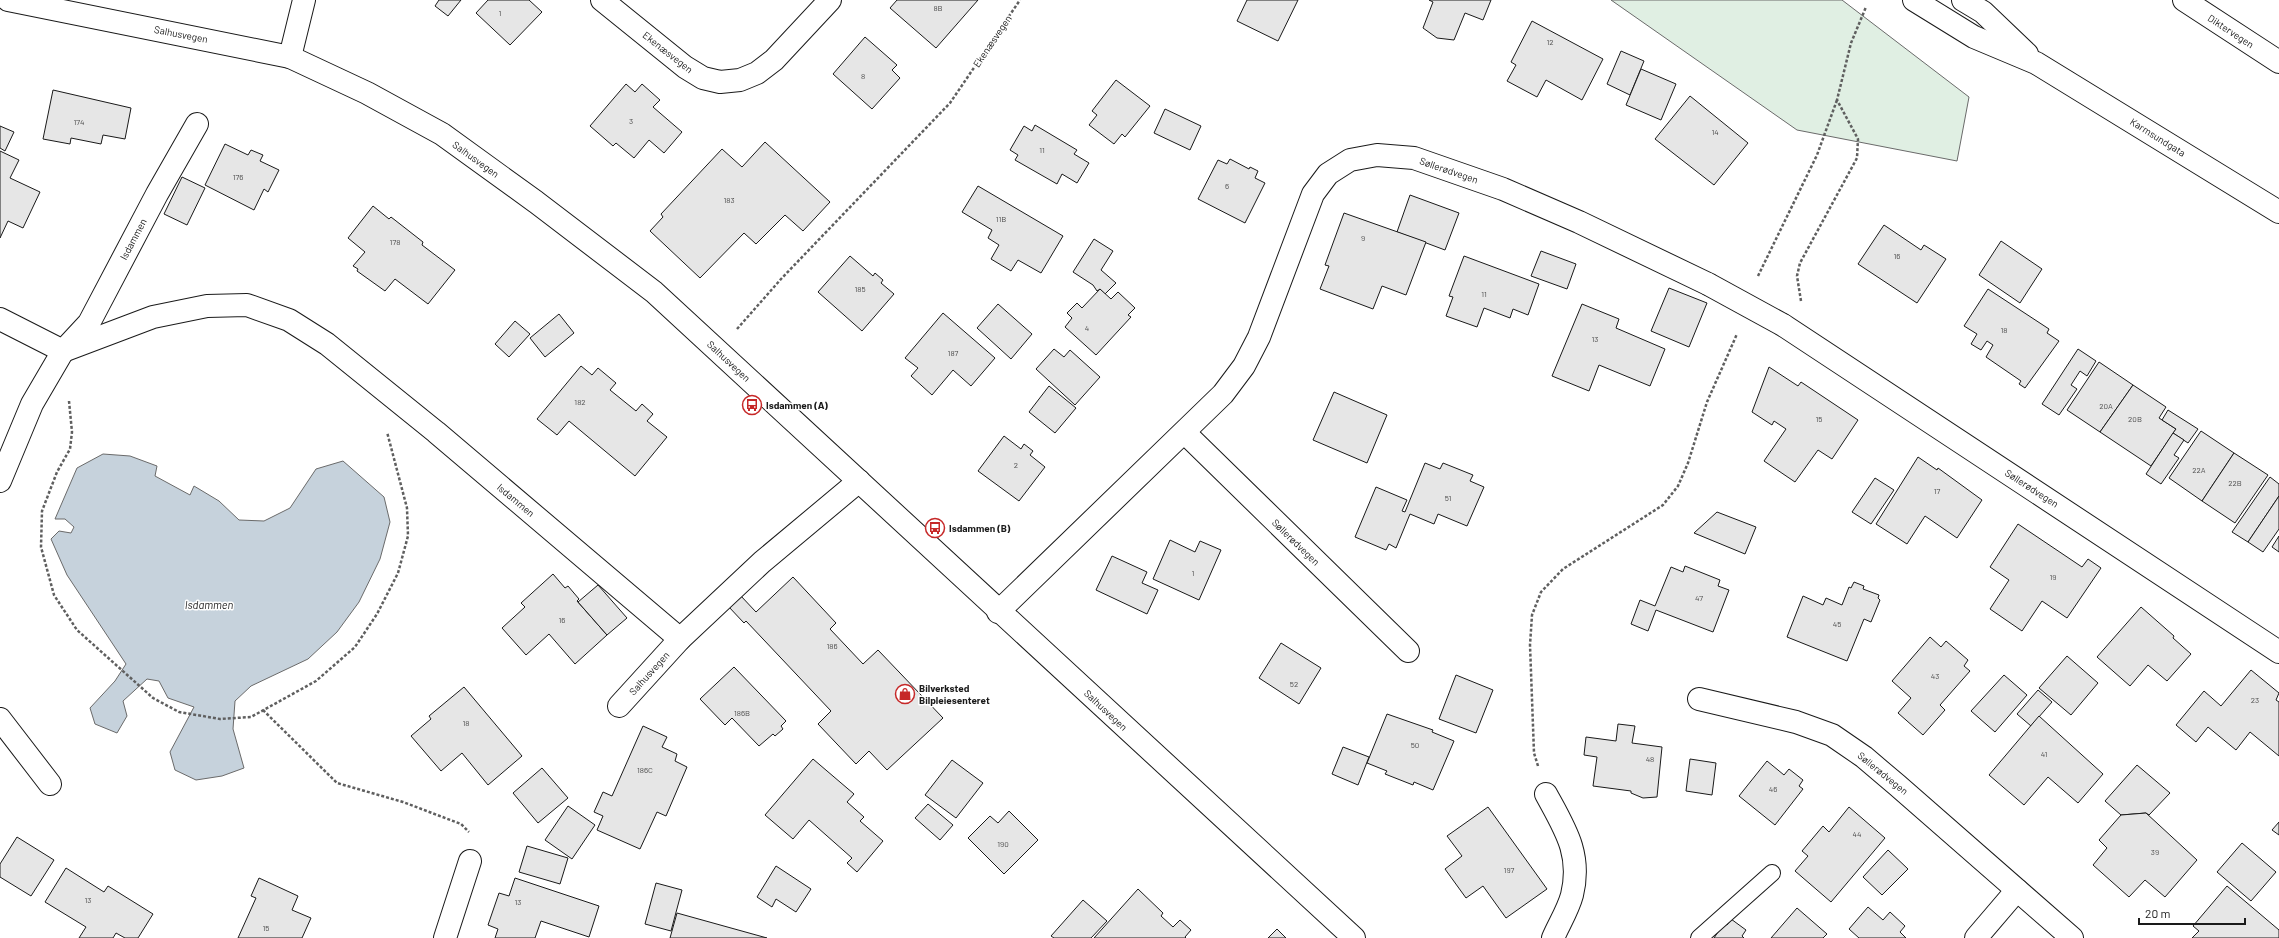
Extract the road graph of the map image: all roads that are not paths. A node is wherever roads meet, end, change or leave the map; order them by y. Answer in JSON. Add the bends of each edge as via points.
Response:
{"nodes":[{"id":1,"x":8,"y":0,"type":"edge"},
{"id":2,"x":304,"y":0,"type":"edge"},
{"id":3,"x":602,"y":0,"type":"edge"},
{"id":4,"x":830,"y":0,"type":"edge"},
{"id":5,"x":1914,"y":0,"type":"edge"},
{"id":6,"x":1964,"y":0,"type":"edge"},
{"id":7,"x":2184,"y":0,"type":"edge"},
{"id":8,"x":290,"y":57,"type":"junction"},
{"id":9,"x":2279,"y":62,"type":"edge"},
{"id":10,"x":2036,"y":63,"type":"junction"},
{"id":11,"x":197,"y":124,"type":"dead end"},
{"id":12,"x":2279,"y":212,"type":"edge"},
{"id":13,"x":0,"y":319,"type":"edge"},
{"id":14,"x":59,"y":358,"type":"junction"},
{"id":15,"x":1185,"y":434,"type":"junction"},
{"id":16,"x":0,"y":480,"type":"edge"},
{"id":17,"x":859,"y":481,"type":"junction"},
{"id":18,"x":998,"y":612,"type":"junction"},
{"id":19,"x":680,"y":639,"type":"junction"},
{"id":20,"x":1408,"y":651,"type":"dead end"},
{"id":21,"x":2279,"y":652,"type":"edge"},
{"id":22,"x":1699,"y":699,"type":"dead end"},
{"id":23,"x":619,"y":706,"type":"dead end"},
{"id":24,"x":0,"y":719,"type":"edge"},
{"id":25,"x":50,"y":784,"type":"dead end"},
{"id":26,"x":1546,"y":794,"type":"road end"},
{"id":27,"x":470,"y":861,"type":"road end"},
{"id":28,"x":1772,"y":873,"type":"dead end"},
{"id":29,"x":2017,"y":890,"type":"junction"},
{"id":30,"x":445,"y":938,"type":"edge"},
{"id":31,"x":1354,"y":938,"type":"edge"},
{"id":32,"x":1553,"y":938,"type":"edge"},
{"id":33,"x":1699,"y":938,"type":"edge"},
{"id":34,"x":1976,"y":938,"type":"edge"},
{"id":35,"x":2072,"y":938,"type":"edge"}],
"edges":[{"from":1,"to":8,"type":"main road","name":"Salhusvegen"},
{"from":2,"to":8,"type":"main road"},
{"from":3,"to":4,"type":"main road","name":"Ekenæsvegen","via":[[685,67],[703,78],[720,82],[740,80],[757,73],[774,60]]},
{"from":5,"to":10,"type":"main road","name":"Karmsundgata","via":[[1974,37]]},
{"from":6,"to":10,"type":"main road","name":"Karmsundgata","via":[[1983,12]]},
{"from":7,"to":9,"type":"main road","name":"Diktervegen"},
{"from":8,"to":17,"type":"main road","name":"Salhusvegen","via":[[367,93],[442,134],[536,202],[654,292]]},
{"from":10,"to":12,"type":"main road","name":"Karmsundgata"},
{"from":11,"to":14,"type":"main road","name":"Isdammen","via":[[88,323]]},
{"from":13,"to":14,"type":"main road"},
{"from":14,"to":16,"type":"main road","name":"Isdammen","via":[[32,404]]},
{"from":14,"to":19,"type":"main road","name":"Isdammen","via":[[153,317],[207,306],[247,305],[289,320],[327,344],[436,432]]},
{"from":15,"to":18,"type":"main road","name":"Søllerødvegen"},
{"from":15,"to":20,"type":"main road","name":"Søllerødvegen"},
{"from":15,"to":21,"type":"main road","name":"Søllerødvegen","bridge":true,"via":[[1223,394],[1244,366],[1259,337],[1301,221],[1313,194],[1328,174],[1350,160],[1377,154],[1414,158],[1510,192],[1579,222],[1708,284],[1783,324]]},
{"from":17,"to":18,"type":"main road","name":"Salhusvegen"},
{"from":17,"to":19,"type":"main road","name":"Salhusvegen","via":[[762,562]]},
{"from":18,"to":31,"type":"main road","name":"Salhusvegen"},
{"from":19,"to":23,"type":"main road","name":"Salhusvegen"},
{"from":22,"to":29,"type":"main road","name":"Søllerødvegen","via":[[1796,722],[1832,735],[1875,766]]},
{"from":24,"to":25,"type":"main road"},
{"from":26,"to":32,"type":"main road","via":[[1567,833],[1575,855],[1576,872],[1571,897]]},
{"from":27,"to":30,"type":"main road"},
{"from":28,"to":33,"type":"lane"},
{"from":29,"to":34,"type":"main road"},
{"from":29,"to":35,"type":"main road","name":"Søllerødvegen"}]}
